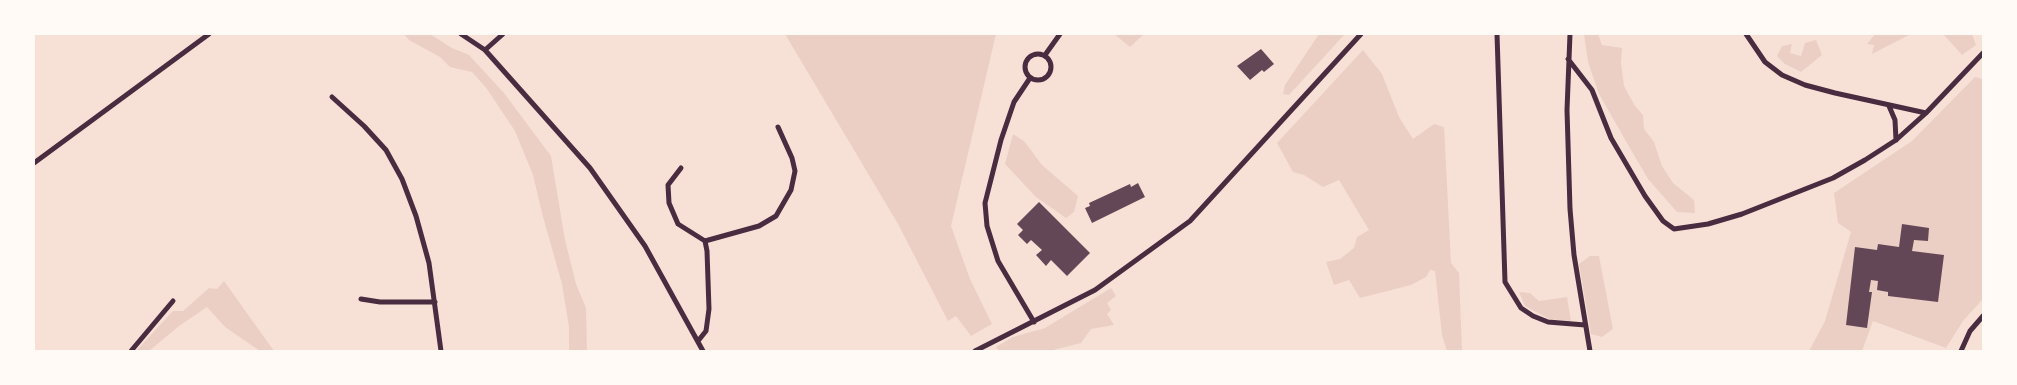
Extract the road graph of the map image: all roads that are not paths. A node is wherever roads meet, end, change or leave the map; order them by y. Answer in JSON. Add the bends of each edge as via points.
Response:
{"nodes":[{"id":1,"x":209,"y":34,"type":"edge"},
{"id":2,"x":461,"y":34,"type":"edge"},
{"id":3,"x":502,"y":34,"type":"edge"},
{"id":4,"x":1060,"y":34,"type":"edge"},
{"id":5,"x":1361,"y":34,"type":"edge"},
{"id":6,"x":1497,"y":34,"type":"edge"},
{"id":7,"x":1570,"y":34,"type":"edge"},
{"id":8,"x":1746,"y":34,"type":"edge"},
{"id":9,"x":486,"y":50,"type":"junction"},
{"id":10,"x":1045,"y":56,"type":"junction"},
{"id":11,"x":1982,"y":56,"type":"edge"},
{"id":12,"x":1568,"y":59,"type":"junction"},
{"id":13,"x":1030,"y":78,"type":"junction"},
{"id":14,"x":332,"y":97,"type":"dead end"},
{"id":15,"x":1889,"y":106,"type":"junction"},
{"id":16,"x":1926,"y":113,"type":"junction"},
{"id":17,"x":778,"y":127,"type":"dead end"},
{"id":18,"x":1896,"y":140,"type":"junction"},
{"id":19,"x":34,"y":163,"type":"edge"},
{"id":20,"x":681,"y":168,"type":"dead end"},
{"id":21,"x":705,"y":241,"type":"junction"},
{"id":22,"x":361,"y":299,"type":"dead end"},
{"id":23,"x":173,"y":301,"type":"dead end"},
{"id":24,"x":435,"y":302,"type":"junction"},
{"id":25,"x":1983,"y":316,"type":"edge"},
{"id":26,"x":1034,"y":322,"type":"junction"},
{"id":27,"x":1585,"y":325,"type":"junction"},
{"id":28,"x":698,"y":340,"type":"junction"},
{"id":29,"x":131,"y":351,"type":"edge"},
{"id":30,"x":441,"y":351,"type":"edge"},
{"id":31,"x":703,"y":351,"type":"edge"},
{"id":32,"x":975,"y":351,"type":"edge"},
{"id":33,"x":1590,"y":351,"type":"edge"},
{"id":34,"x":1961,"y":351,"type":"edge"}],
"edges":[{"from":1,"to":19,"type":"street"},
{"from":2,"to":9,"type":"street"},
{"from":3,"to":9,"type":"street"},
{"from":4,"to":10,"type":"street"},
{"from":5,"to":26,"type":"street","via":[[1190,220],[1095,290]]},
{"from":6,"to":27,"type":"street","via":[[1505,282],[1521,308],[1533,316],[1548,322]]},
{"from":7,"to":12,"type":"street"},
{"from":8,"to":15,"type":"street","via":[[1765,62],[1782,75]]},
{"from":9,"to":28,"type":"street","via":[[542,111],[606,190],[644,246]]},
{"from":10,"to":13,"type":"street","via":[[1035,54],[1027,59],[1024,70]]},
{"from":10,"to":13,"type":"street","via":[[1051,63],[1050,73],[1039,81]]},
{"from":11,"to":16,"type":"street"},
{"from":12,"to":18,"type":"street","via":[[1592,90],[1611,138],[1645,196],[1663,221],[1674,230],[1708,224],[1790,196],[1833,178]]},
{"from":12,"to":27,"type":"street","via":[[1570,209]]},
{"from":13,"to":26,"type":"street","via":[[1014,102],[985,203],[987,226],[998,261]]},
{"from":14,"to":24,"type":"street","via":[[386,150],[402,179],[429,263]]},
{"from":15,"to":16,"type":"street"},
{"from":15,"to":18,"type":"street","via":[[1895,120]]},
{"from":16,"to":18,"type":"street"},
{"from":17,"to":21,"type":"street","via":[[795,171],[791,190],[776,216],[759,226]]},
{"from":20,"to":21,"type":"street","via":[[668,185],[669,203],[678,224]]},
{"from":21,"to":28,"type":"street","via":[[709,309],[706,332]]},
{"from":22,"to":24,"type":"street"},
{"from":23,"to":29,"type":"street"},
{"from":24,"to":30,"type":"street"},
{"from":25,"to":34,"type":"street","via":[[1970,331]]},
{"from":26,"to":32,"type":"street"},
{"from":27,"to":33,"type":"street"},
{"from":28,"to":31,"type":"street"}]}
